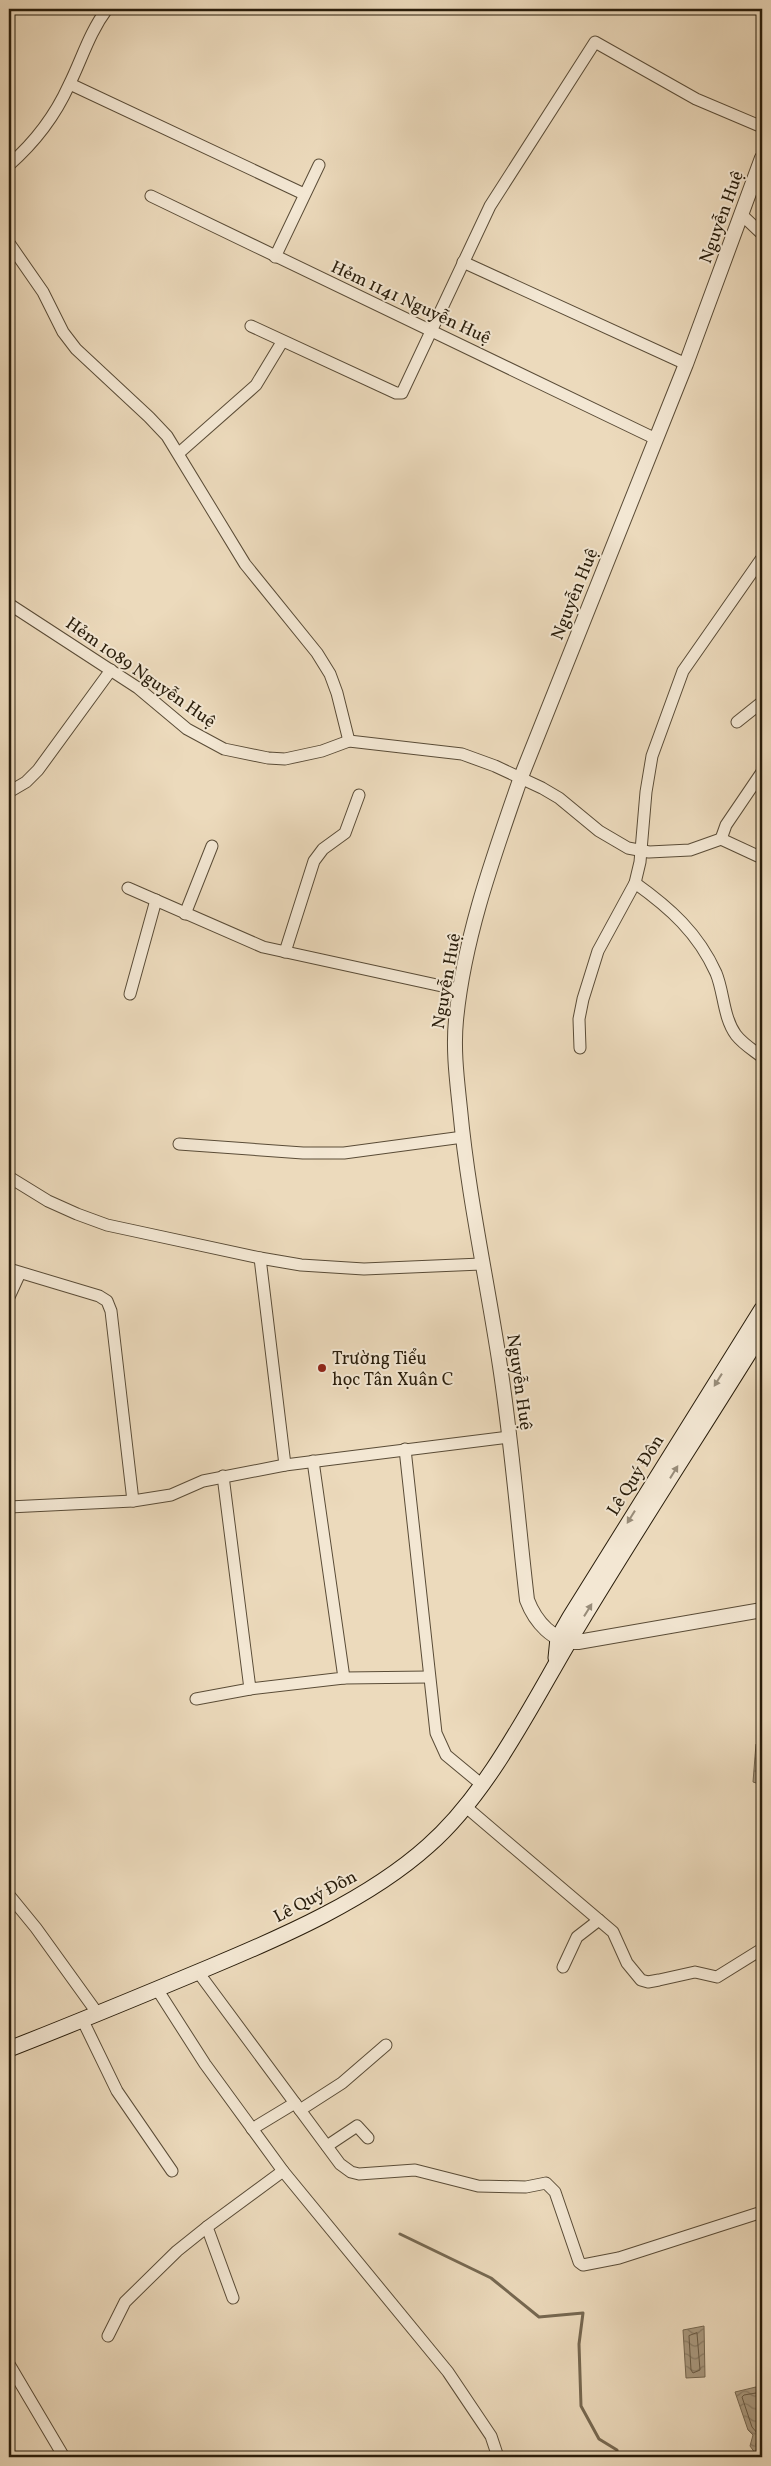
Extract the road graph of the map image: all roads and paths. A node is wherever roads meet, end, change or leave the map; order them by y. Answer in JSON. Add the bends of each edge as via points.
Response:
{"nodes":[{"id":1,"x":107,"y":9,"type":"edge"},
{"id":2,"x":70,"y":84,"type":"junction"},
{"id":3,"x":762,"y":127,"type":"edge"},
{"id":4,"x":762,"y":158,"type":"edge"},
{"id":5,"x":319,"y":165,"type":"dead end"},
{"id":6,"x":9,"y":166,"type":"edge"},
{"id":7,"x":304,"y":194,"type":"junction"},
{"id":8,"x":151,"y":196,"type":"dead end"},
{"id":9,"x":742,"y":215,"type":"junction"},
{"id":10,"x":762,"y":234,"type":"edge"},
{"id":11,"x":9,"y":243,"type":"edge"},
{"id":12,"x":275,"y":256,"type":"junction"},
{"id":13,"x":463,"y":262,"type":"junction"},
{"id":14,"x":251,"y":326,"type":"dead end"},
{"id":15,"x":431,"y":330,"type":"junction"},
{"id":16,"x":282,"y":342,"type":"junction"},
{"id":17,"x":686,"y":364,"type":"junction"},
{"id":18,"x":656,"y":439,"type":"junction"},
{"id":19,"x":179,"y":453,"type":"junction"},
{"id":20,"x":762,"y":558,"type":"edge"},
{"id":21,"x":9,"y":604,"type":"edge"},
{"id":22,"x":111,"y":670,"type":"junction"},
{"id":23,"x":762,"y":702,"type":"edge"},
{"id":24,"x":737,"y":722,"type":"dead end"},
{"id":25,"x":349,"y":741,"type":"junction"},
{"id":26,"x":762,"y":772,"type":"edge"},
{"id":27,"x":521,"y":777,"type":"junction"},
{"id":28,"x":9,"y":792,"type":"edge"},
{"id":29,"x":359,"y":795,"type":"dead end"},
{"id":30,"x":721,"y":839,"type":"junction"},
{"id":31,"x":212,"y":846,"type":"dead end"},
{"id":32,"x":641,"y":850,"type":"junction"},
{"id":33,"x":762,"y":858,"type":"edge"},
{"id":34,"x":635,"y":883,"type":"junction"},
{"id":35,"x":128,"y":888,"type":"dead end"},
{"id":36,"x":156,"y":900,"type":"junction"},
{"id":37,"x":185,"y":914,"type":"junction"},
{"id":38,"x":285,"y":952,"type":"junction"},
{"id":39,"x":460,"y":990,"type":"junction"},
{"id":40,"x":130,"y":994,"type":"dead end"},
{"id":41,"x":580,"y":1048,"type":"dead end"},
{"id":42,"x":762,"y":1057,"type":"edge"},
{"id":43,"x":463,"y":1137,"type":"junction"},
{"id":44,"x":179,"y":1144,"type":"dead end"},
{"id":45,"x":9,"y":1177,"type":"edge"},
{"id":46,"x":260,"y":1258,"type":"junction"},
{"id":47,"x":481,"y":1264,"type":"junction"},
{"id":48,"x":9,"y":1269,"type":"edge"},
{"id":49,"x":20,"y":1274,"type":"junction"},
{"id":50,"x":9,"y":1297,"type":"edge"},
{"id":51,"x":762,"y":1309,"type":"edge"},
{"id":52,"x":762,"y":1332,"type":"edge"},
{"id":53,"x":734,"y":1365,"type":"junction"},
{"id":54,"x":508,"y":1437,"type":"junction"},
{"id":55,"x":405,"y":1449,"type":"junction"},
{"id":56,"x":313,"y":1461,"type":"junction"},
{"id":57,"x":285,"y":1465,"type":"junction"},
{"id":58,"x":223,"y":1476,"type":"junction"},
{"id":59,"x":133,"y":1501,"type":"junction"},
{"id":60,"x":9,"y":1507,"type":"edge"},
{"id":61,"x":762,"y":1610,"type":"edge"},
{"id":62,"x":563,"y":1640,"type":"junction"},
{"id":63,"x":429,"y":1677,"type":"junction"},
{"id":64,"x":344,"y":1678,"type":"junction"},
{"id":65,"x":250,"y":1689,"type":"junction"},
{"id":66,"x":196,"y":1699,"type":"dead end"},
{"id":67,"x":482,"y":1784,"type":"junction"},
{"id":68,"x":466,"y":1806,"type":"junction"},
{"id":69,"x":9,"y":1896,"type":"edge"},
{"id":70,"x":600,"y":1920,"type":"junction"},
{"id":71,"x":762,"y":1949,"type":"edge"},
{"id":72,"x":563,"y":1967,"type":"dead end"},
{"id":73,"x":198,"y":1972,"type":"junction"},
{"id":74,"x":157,"y":1989,"type":"junction"},
{"id":75,"x":98,"y":2014,"type":"junction"},
{"id":76,"x":83,"y":2020,"type":"junction"},
{"id":77,"x":386,"y":2045,"type":"dead end"},
{"id":78,"x":9,"y":2049,"type":"edge"},
{"id":79,"x":298,"y":2106,"type":"junction"},
{"id":80,"x":252,"y":2129,"type":"junction"},
{"id":81,"x":368,"y":2138,"type":"dead end"},
{"id":82,"x":327,"y":2146,"type":"junction"},
{"id":83,"x":172,"y":2171,"type":"dead end"},
{"id":84,"x":283,"y":2171,"type":"junction"},
{"id":85,"x":762,"y":2212,"type":"edge"},
{"id":86,"x":207,"y":2227,"type":"junction"},
{"id":87,"x":233,"y":2298,"type":"dead end"},
{"id":88,"x":108,"y":2336,"type":"dead end"},
{"id":89,"x":9,"y":2364,"type":"edge"},
{"id":90,"x":64,"y":2457,"type":"edge"},
{"id":91,"x":498,"y":2457,"type":"edge"}],
"edges":[{"from":1,"to":2,"type":"street","via":[[89,37]]},
{"from":2,"to":6,"type":"street","via":[[47,124]]},
{"from":2,"to":7,"type":"street"},
{"from":3,"to":13,"type":"street","via":[[696,99],[595,42],[490,206]]},
{"from":4,"to":9,"type":"street","name":"Nguyễn Huệ"},
{"from":5,"to":7,"type":"street"},
{"from":7,"to":12,"type":"street"},
{"from":8,"to":12,"type":"street","name":"Hẻm 1141 Nguyễn Huệ"},
{"from":9,"to":10,"type":"street"},
{"from":9,"to":17,"type":"street","name":"Nguyễn Huệ"},
{"from":11,"to":19,"type":"street","via":[[43,292],[76,349],[149,417]]},
{"from":12,"to":15,"type":"street","name":"Hẻm 1141 Nguyễn Huệ"},
{"from":13,"to":15,"type":"street"},
{"from":13,"to":17,"type":"street"},
{"from":14,"to":16,"type":"street"},
{"from":15,"to":16,"type":"street","via":[[404,391],[398,394]]},
{"from":15,"to":18,"type":"street","name":"Hẻm 1141 Nguyễn Huệ"},
{"from":16,"to":19,"type":"street","via":[[256,385]]},
{"from":17,"to":18,"type":"street","name":"Nguyễn Huệ"},
{"from":18,"to":27,"type":"street","name":"Nguyễn Huệ"},
{"from":19,"to":25,"type":"street","via":[[245,564],[302,633],[330,674]]},
{"from":20,"to":32,"type":"street","via":[[683,671],[652,756]]},
{"from":21,"to":22,"type":"street","name":"Hẻm 1089 Nguyễn Huệ"},
{"from":22,"to":25,"type":"street","name":"Hẻm 1089 Nguyễn Huệ","via":[[145,693],[187,729],[224,749],[285,759]]},
{"from":22,"to":28,"type":"street","via":[[38,770]]},
{"from":23,"to":24,"type":"street"},
{"from":25,"to":27,"type":"street","name":"Hẻm 1089 Nguyễn Huệ","via":[[462,754]]},
{"from":26,"to":30,"type":"street","via":[[726,825]]},
{"from":27,"to":32,"type":"street","name":"Hẻm 1089 Nguyễn Huệ","via":[[559,798],[613,841]]},
{"from":27,"to":39,"type":"street","name":"Nguyễn Huệ","via":[[488,875]]},
{"from":29,"to":38,"type":"street","via":[[345,833],[323,849],[314,861]]},
{"from":30,"to":32,"type":"street","name":"Hẻm 1089 Nguyễn Huệ","via":[[690,850]]},
{"from":30,"to":33,"type":"street"},
{"from":31,"to":37,"type":"street"},
{"from":32,"to":34,"type":"street"},
{"from":34,"to":41,"type":"street","via":[[590,972],[579,1019]]},
{"from":34,"to":42,"type":"street","via":[[665,904],[693,934],[716,974],[731,1026],[744,1043]]},
{"from":35,"to":36,"type":"street"},
{"from":36,"to":37,"type":"street"},
{"from":36,"to":40,"type":"street"},
{"from":37,"to":38,"type":"street","via":[[245,941]]},
{"from":38,"to":39,"type":"street"},
{"from":39,"to":43,"type":"street","name":"Nguyễn Huệ","via":[[455,1054]]},
{"from":43,"to":44,"type":"street","via":[[344,1153]]},
{"from":43,"to":47,"type":"street","name":"Nguyễn Huệ"},
{"from":45,"to":46,"type":"street","via":[[48,1201],[107,1225]]},
{"from":46,"to":47,"type":"street","via":[[302,1265],[364,1269]]},
{"from":46,"to":57,"type":"street"},
{"from":47,"to":54,"type":"street","name":"Nguyễn Huệ","via":[[500,1367]]},
{"from":48,"to":49,"type":"street"},
{"from":49,"to":50,"type":"street"},
{"from":49,"to":59,"type":"street","via":[[108,1301]]},
{"from":51,"to":53,"type":"main road","name":"Lê Quý Đôn"},
{"from":52,"to":53,"type":"main road","name":"Lê Quý Đôn"},
{"from":53,"to":62,"type":"main road","name":"Lê Quý Đôn"},
{"from":54,"to":55,"type":"street"},
{"from":54,"to":62,"type":"street","name":"Nguyễn Huệ","via":[[527,1600],[534,1617]]},
{"from":55,"to":56,"type":"street"},
{"from":55,"to":63,"type":"street"},
{"from":56,"to":57,"type":"street"},
{"from":56,"to":64,"type":"street"},
{"from":57,"to":58,"type":"street"},
{"from":58,"to":59,"type":"street","via":[[171,1495]]},
{"from":58,"to":65,"type":"street"},
{"from":59,"to":60,"type":"street"},
{"from":61,"to":62,"type":"street","via":[[586,1642]]},
{"from":62,"to":67,"type":"main road","name":"Lê Quý Đôn","via":[[555,1667]]},
{"from":63,"to":64,"type":"street"},
{"from":63,"to":67,"type":"street","via":[[436,1733],[446,1755]]},
{"from":64,"to":65,"type":"street"},
{"from":65,"to":66,"type":"street"},
{"from":67,"to":68,"type":"main road","name":"Lê Quý Đôn"},
{"from":68,"to":70,"type":"street"},
{"from":68,"to":73,"type":"main road","name":"Lê Quý Đôn","via":[[427,1847],[390,1876],[272,1940]]},
{"from":69,"to":75,"type":"street"},
{"from":70,"to":71,"type":"street","via":[[613,1932],[634,1974],[648,1982],[695,1972],[717,1977]]},
{"from":70,"to":72,"type":"street","via":[[573,1943]]},
{"from":73,"to":74,"type":"main road","name":"Lê Quý Đôn"},
{"from":73,"to":79,"type":"street"},
{"from":74,"to":75,"type":"main road","name":"Lê Quý Đôn"},
{"from":74,"to":80,"type":"street"},
{"from":75,"to":76,"type":"main road","name":"Lê Quý Đôn"},
{"from":76,"to":78,"type":"main road","name":"Lê Quý Đôn"},
{"from":76,"to":83,"type":"street","via":[[117,2091]]},
{"from":77,"to":79,"type":"street","via":[[342,2083]]},
{"from":79,"to":80,"type":"street"},
{"from":79,"to":82,"type":"street"},
{"from":80,"to":84,"type":"street"},
{"from":81,"to":82,"type":"street","via":[[357,2126]]},
{"from":82,"to":85,"type":"street","via":[[340,2164],[359,2174],[415,2170],[478,2186],[526,2187],[546,2183],[555,2192],[579,2262],[583,2265],[619,2258]]},
{"from":84,"to":86,"type":"street"},
{"from":84,"to":91,"type":"street","via":[[448,2372],[491,2436]]},
{"from":86,"to":87,"type":"street"},
{"from":86,"to":88,"type":"street","via":[[177,2250],[126,2302]]},
{"from":89,"to":90,"type":"street"}]}
